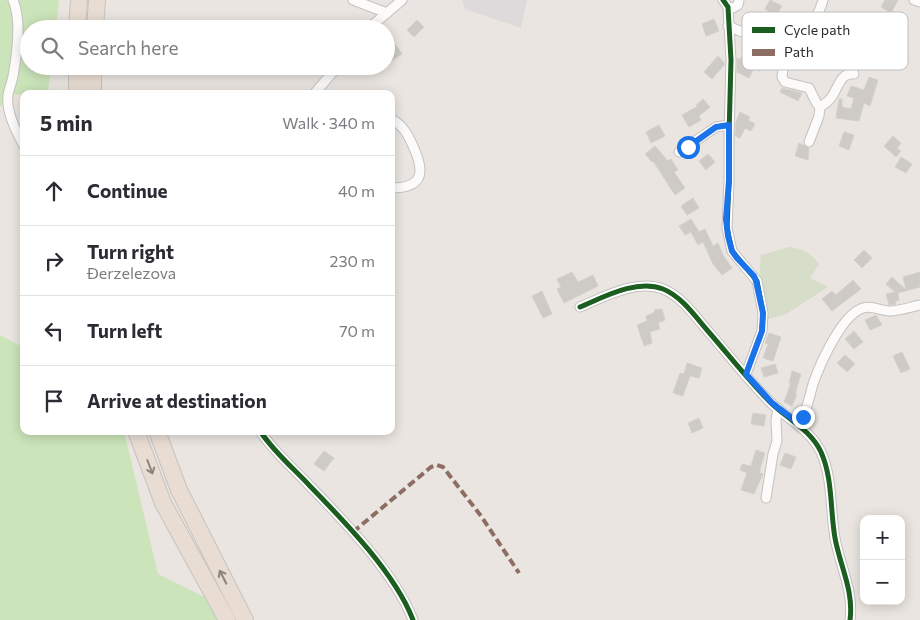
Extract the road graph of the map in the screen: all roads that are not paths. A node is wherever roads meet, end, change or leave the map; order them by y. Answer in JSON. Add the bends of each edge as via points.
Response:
{"nodes":[{"id":1,"x":13,"y":0,"type":"edge"},
{"id":2,"x":79,"y":0,"type":"edge"},
{"id":3,"x":97,"y":0,"type":"edge"},
{"id":4,"x":353,"y":0,"type":"edge"},
{"id":5,"x":402,"y":0,"type":"edge"},
{"id":6,"x":739,"y":0,"type":"edge"},
{"id":7,"x":914,"y":0,"type":"edge"},
{"id":8,"x":920,"y":2,"type":"edge"},
{"id":9,"x":725,"y":3,"type":"edge"},
{"id":10,"x":387,"y":13,"type":"junction"},
{"id":11,"x":78,"y":20,"type":"edge"},
{"id":12,"x":96,"y":20,"type":"edge"},
{"id":13,"x":379,"y":20,"type":"edge"},
{"id":14,"x":728,"y":26,"type":"junction"},
{"id":15,"x":742,"y":32,"type":"edge"},
{"id":16,"x":783,"y":70,"type":"edge"},
{"id":17,"x":854,"y":74,"type":"dead end"},
{"id":18,"x":77,"y":75,"type":"edge"},
{"id":19,"x":93,"y":75,"type":"edge"},
{"id":20,"x":330,"y":75,"type":"edge"},
{"id":21,"x":77,"y":90,"type":"edge"},
{"id":22,"x":93,"y":90,"type":"edge"},
{"id":23,"x":317,"y":90,"type":"edge"},
{"id":24,"x":820,"y":107,"type":"junction"},
{"id":25,"x":395,"y":122,"type":"edge"},
{"id":26,"x":729,"y":125,"type":"junction"},
{"id":27,"x":20,"y":137,"type":"edge"},
{"id":28,"x":808,"y":142,"type":"dead end"},
{"id":29,"x":680,"y":152,"type":"dead end"},
{"id":30,"x":395,"y":188,"type":"edge"},
{"id":31,"x":920,"y":305,"type":"edge"},
{"id":32,"x":580,"y":307,"type":"dead end"},
{"id":33,"x":746,"y":374,"type":"junction"},
{"id":34,"x":778,"y":408,"type":"junction"},
{"id":35,"x":798,"y":423,"type":"junction"},
{"id":36,"x":138,"y":435,"type":"edge"},
{"id":37,"x":158,"y":435,"type":"edge"},
{"id":38,"x":263,"y":435,"type":"edge"},
{"id":39,"x":766,"y":498,"type":"dead end"},
{"id":40,"x":227,"y":620,"type":"edge"},
{"id":41,"x":245,"y":620,"type":"edge"},
{"id":42,"x":413,"y":620,"type":"edge"},
{"id":43,"x":850,"y":620,"type":"edge"}],
"edges":[{"from":1,"to":27,"type":"street","via":[[17,33],[8,105]]},
{"from":2,"to":11,"type":"highway"},
{"from":3,"to":12,"type":"highway"},
{"from":4,"to":10,"type":"street"},
{"from":5,"to":10,"type":"street"},
{"from":6,"to":9,"type":"street","via":[[733,8]]},
{"from":7,"to":8,"type":"street"},
{"from":9,"to":14,"type":"street"},
{"from":10,"to":13,"type":"street"},
{"from":14,"to":15,"type":"street"},
{"from":14,"to":26,"type":"street","via":[[731,60]]},
{"from":16,"to":24,"type":"street","via":[[782,77],[786,82],[809,88]]},
{"from":17,"to":24,"type":"street","via":[[842,78],[832,98]]},
{"from":18,"to":21,"type":"highway"},
{"from":19,"to":22,"type":"highway"},
{"from":20,"to":23,"type":"street"},
{"from":24,"to":28,"type":"street"},
{"from":25,"to":30,"type":"street","via":[[410,138],[421,172],[413,184]]},
{"from":26,"to":29,"type":"street","via":[[716,127]]},
{"from":26,"to":33,"type":"street","via":[[728,236],[732,251],[754,276],[763,313],[762,331]]},
{"from":31,"to":35,"type":"street","via":[[892,311],[871,306],[852,315],[821,366]]},
{"from":32,"to":33,"type":"street","via":[[631,288],[663,289],[680,301]]},
{"from":33,"to":34,"type":"street"},
{"from":34,"to":35,"type":"street"},
{"from":34,"to":39,"type":"street","via":[[777,441]]},
{"from":35,"to":43,"type":"street","via":[[820,451],[826,466],[835,536],[850,599]]},
{"from":36,"to":40,"type":"highway","one_way":true,"via":[[163,503]]},
{"from":41,"to":37,"type":"highway","one_way":true,"via":[[178,490]]},
{"from":38,"to":42,"type":"street","via":[[368,550],[399,593]]}]}
